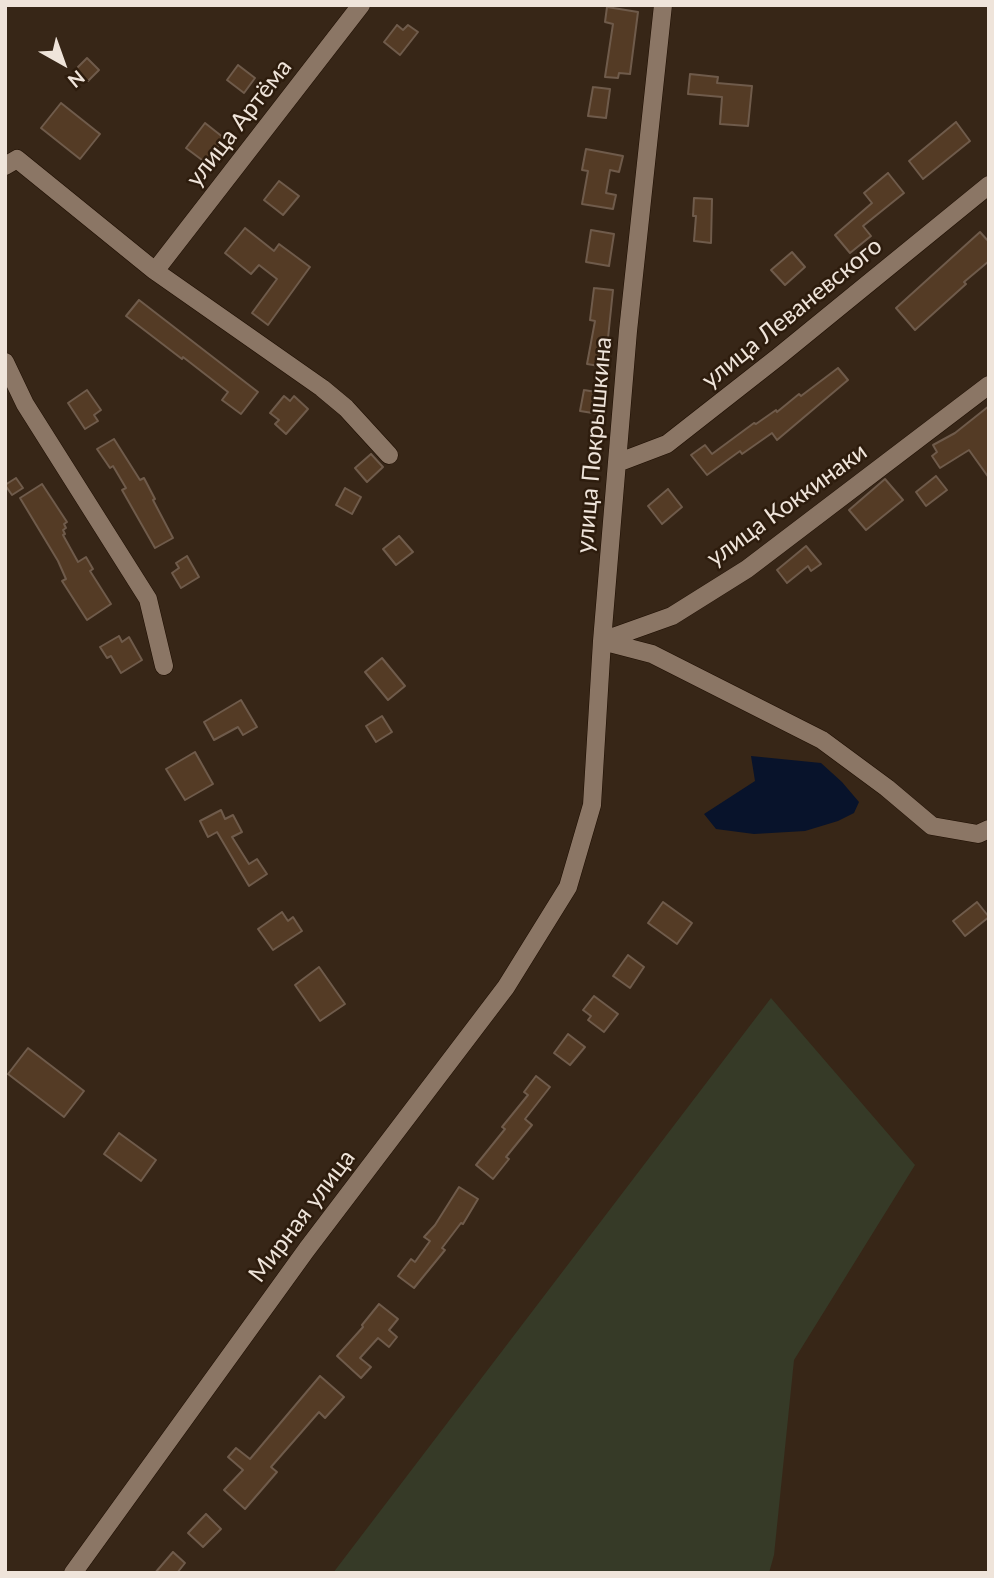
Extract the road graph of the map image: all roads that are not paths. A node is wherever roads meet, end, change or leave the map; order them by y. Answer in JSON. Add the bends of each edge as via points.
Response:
{"nodes":[{"id":1,"x":361,"y":5,"type":"edge"},
{"id":2,"x":663,"y":5,"type":"edge"},
{"id":3,"x":5,"y":166,"type":"edge"},
{"id":4,"x":989,"y":185,"type":"edge"},
{"id":5,"x":155,"y":271,"type":"junction"},
{"id":6,"x":5,"y":362,"type":"edge"},
{"id":7,"x":989,"y":385,"type":"edge"},
{"id":8,"x":389,"y":455,"type":"dead end"},
{"id":9,"x":617,"y":463,"type":"junction"},
{"id":10,"x":602,"y":641,"type":"junction"},
{"id":11,"x":164,"y":666,"type":"dead end"},
{"id":12,"x":989,"y":829,"type":"edge"},
{"id":13,"x":568,"y":887,"type":"joint"},
{"id":14,"x":73,"y":1573,"type":"edge"}],
"edges":[{"from":1,"to":5,"type":"street","name":"улица Артёма"},
{"from":2,"to":9,"type":"street","name":"улица Покрышкина"},
{"from":3,"to":5,"type":"street","via":[[17,159]]},
{"from":4,"to":9,"type":"street","name":"улица Леваневского","via":[[667,444]]},
{"from":5,"to":8,"type":"street","via":[[322,388]]},
{"from":6,"to":11,"type":"street","via":[[25,404],[148,599]]},
{"from":7,"to":10,"type":"street","name":"улица Коккинаки","via":[[747,569],[672,616]]},
{"from":9,"to":10,"type":"street","name":"улица Покрышкина"},
{"from":10,"to":12,"type":"street","via":[[652,654],[822,740],[932,826],[978,834]]},
{"from":10,"to":13,"type":"street","name":"улица Покрышкина","via":[[592,805]]},
{"from":13,"to":14,"type":"street","name":"Мирная улица","via":[[506,987],[307,1249]]}]}
